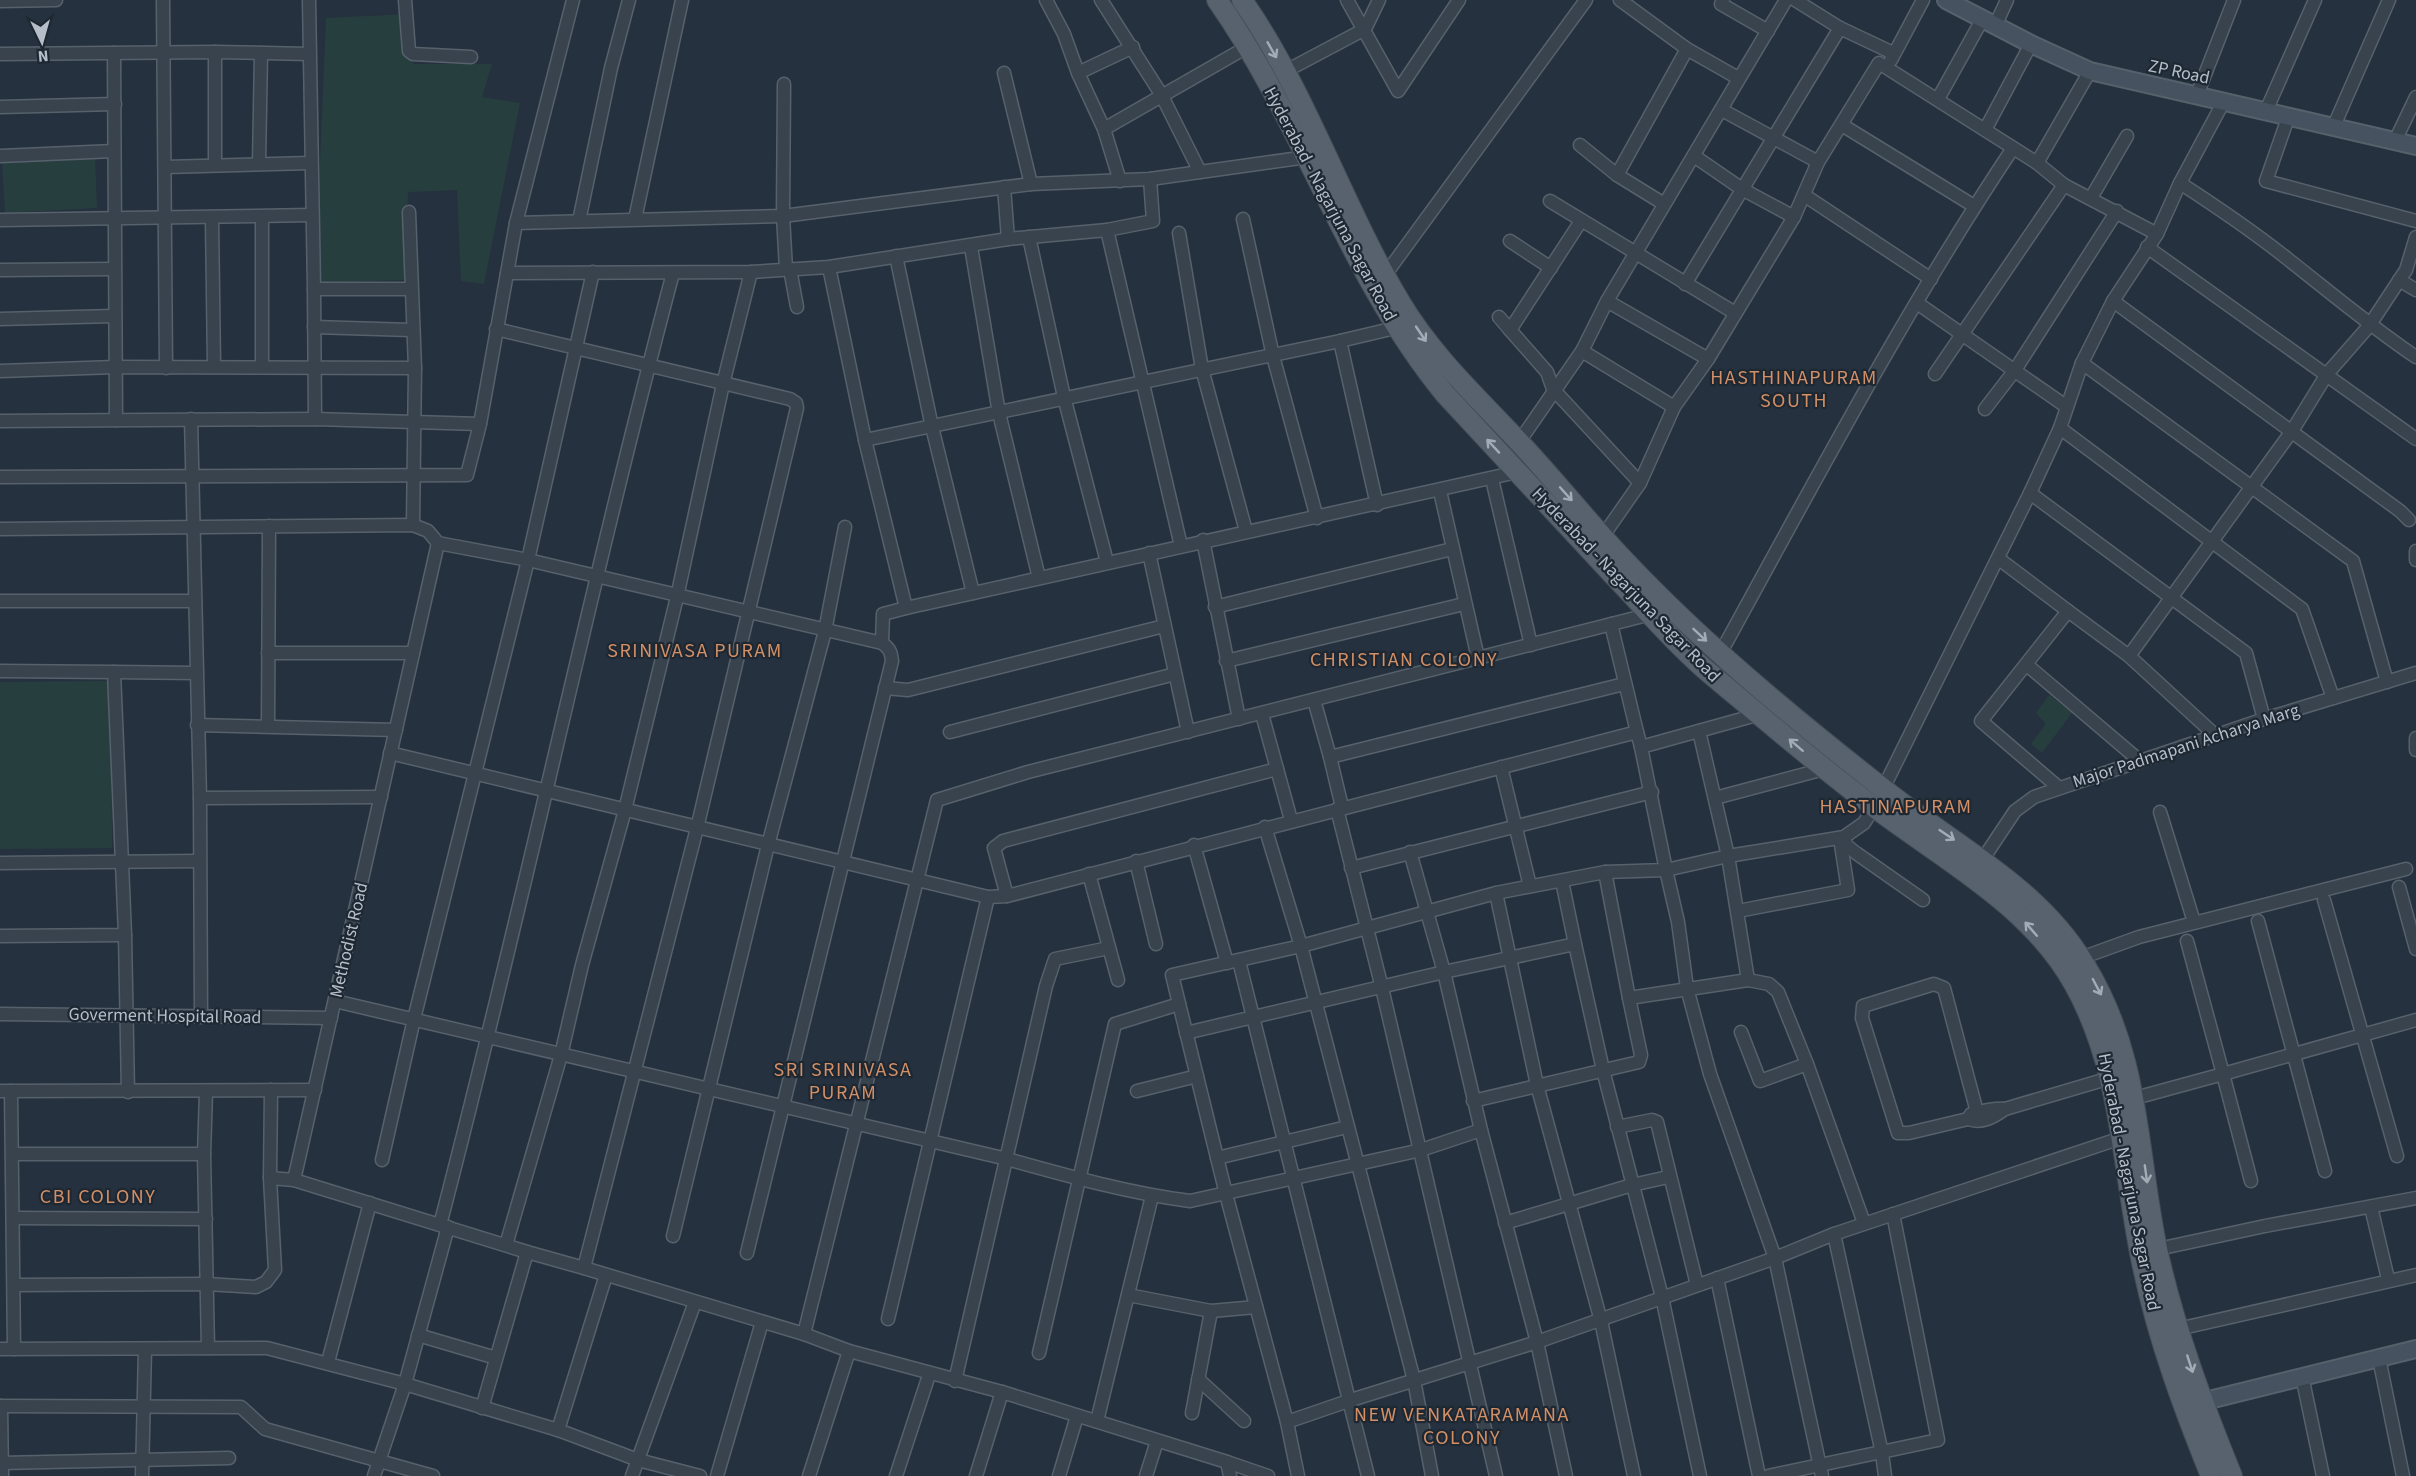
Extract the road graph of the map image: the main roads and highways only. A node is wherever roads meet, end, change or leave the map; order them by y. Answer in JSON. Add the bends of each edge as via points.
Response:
{"nodes":[{"id":1,"x":1217,"y":0,"type":"edge"},
{"id":2,"x":1242,"y":0,"type":"edge"},
{"id":3,"x":2193,"y":1404,"type":"junction"},
{"id":4,"x":2211,"y":1476,"type":"edge"},
{"id":5,"x":2232,"y":1476,"type":"edge"}],
"edges":[{"from":3,"to":1,"type":"main road","name":"Hyderabad - Nagarjuna Sagar Road","one_way":true,"via":[[2158,1330],[2110,1078],[2093,1021],[2072,980],[2022,918],[1824,769],[1704,668],[1445,394],[1414,357],[1372,289],[1307,157]]},
{"from":2,"to":3,"type":"main road","name":"Hyderabad - Nagarjuna Sagar Road","one_way":true,"via":[[1284,72],[1385,275],[1430,347],[1603,537],[1720,654],[1883,789],[1983,859],[2036,903],[2081,958],[2111,1013],[2123,1047],[2135,1098],[2158,1250]]},
{"from":3,"to":4,"type":"main road","name":"Hyderabad - Nagarjuna Sagar Road"},
{"from":3,"to":5,"type":"main road","name":"Hyderabad - Nagarjuna Sagar Road"}]}
